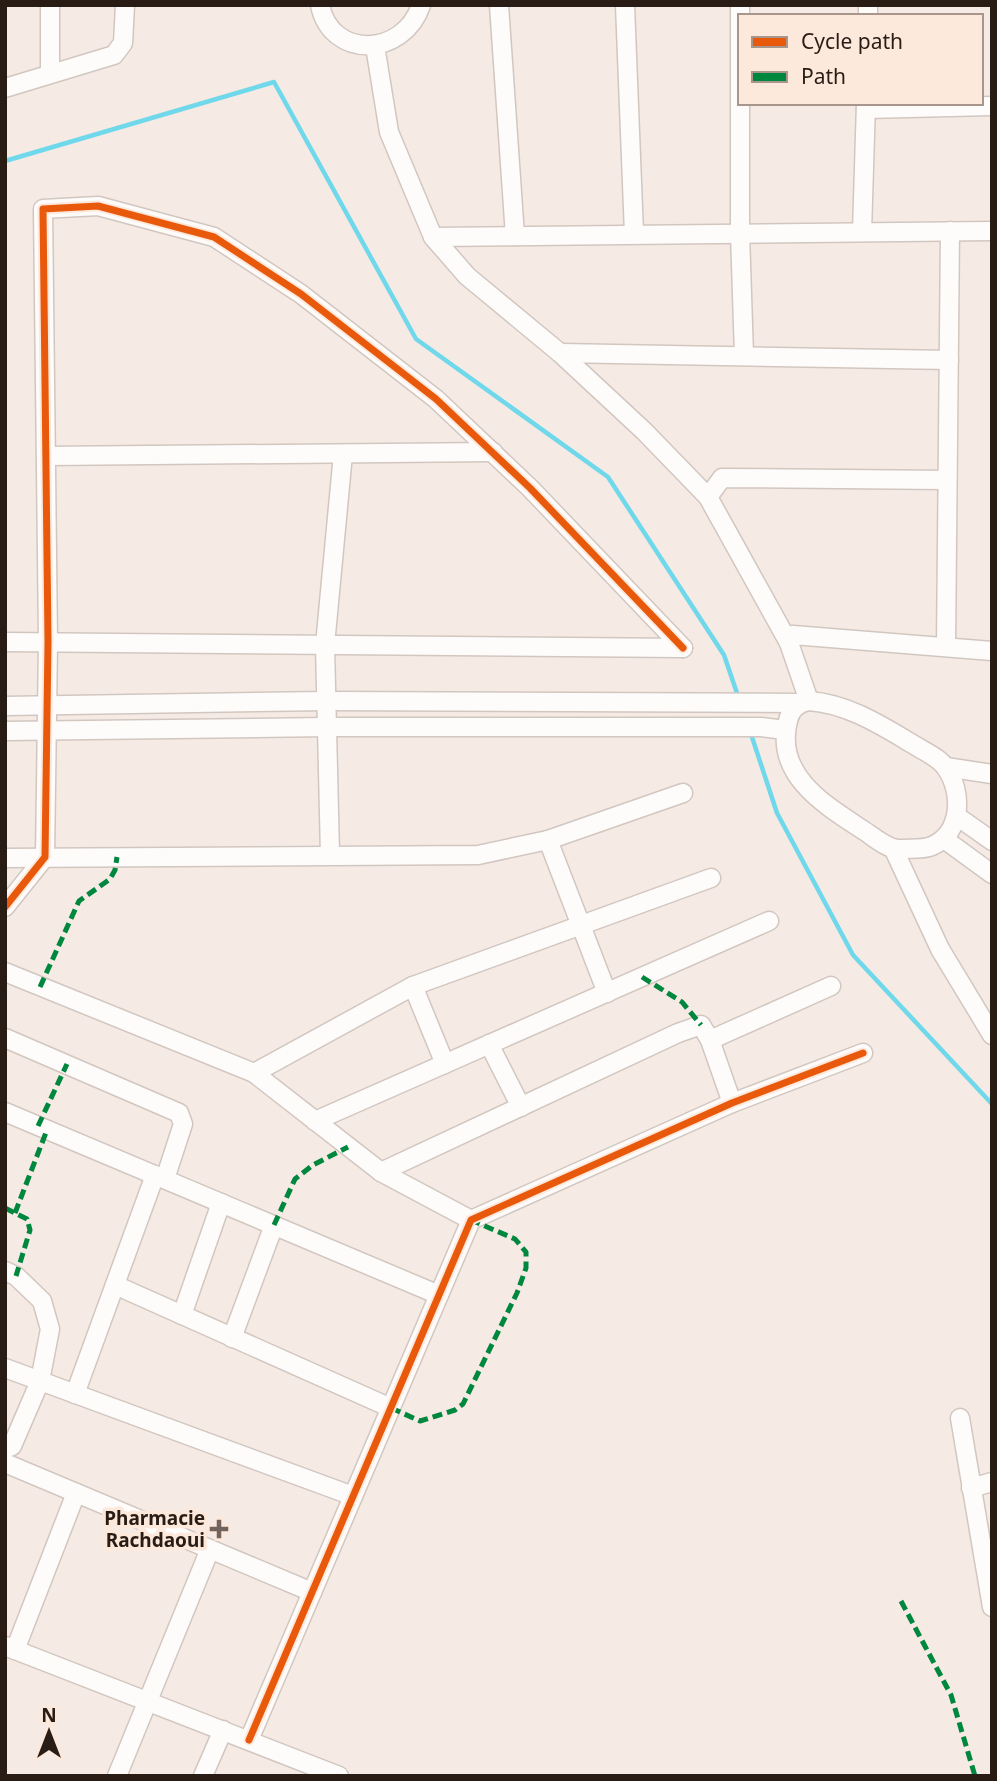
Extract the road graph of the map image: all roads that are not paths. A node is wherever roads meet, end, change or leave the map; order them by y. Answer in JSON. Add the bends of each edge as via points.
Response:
{"nodes":[{"id":1,"x":50,"y":5,"type":"edge"},
{"id":2,"x":125,"y":5,"type":"edge"},
{"id":3,"x":320,"y":5,"type":"edge"},
{"id":4,"x":421,"y":5,"type":"edge"},
{"id":5,"x":499,"y":5,"type":"edge"},
{"id":6,"x":625,"y":5,"type":"edge"},
{"id":7,"x":375,"y":46,"type":"junction"},
{"id":8,"x":50,"y":74,"type":"junction"},
{"id":9,"x":5,"y":88,"type":"edge"},
{"id":10,"x":740,"y":105,"type":"edge"},
{"id":11,"x":866,"y":106,"type":"edge"},
{"id":12,"x":992,"y":106,"type":"edge"},
{"id":13,"x":950,"y":231,"type":"junction"},
{"id":14,"x":992,"y":231,"type":"edge"},
{"id":15,"x":862,"y":232,"type":"junction"},
{"id":16,"x":740,"y":233,"type":"junction"},
{"id":17,"x":634,"y":234,"type":"junction"},
{"id":18,"x":514,"y":236,"type":"junction"},
{"id":19,"x":433,"y":237,"type":"junction"},
{"id":20,"x":560,"y":353,"type":"junction"},
{"id":21,"x":744,"y":356,"type":"junction"},
{"id":22,"x":949,"y":359,"type":"junction"},
{"id":23,"x":493,"y":453,"type":"junction"},
{"id":24,"x":343,"y":454,"type":"junction"},
{"id":25,"x":46,"y":456,"type":"junction"},
{"id":26,"x":947,"y":480,"type":"junction"},
{"id":27,"x":708,"y":497,"type":"junction"},
{"id":28,"x":5,"y":642,"type":"edge"},
{"id":29,"x":48,"y":642,"type":"junction"},
{"id":30,"x":789,"y":643,"type":"junction"},
{"id":31,"x":325,"y":645,"type":"junction"},
{"id":32,"x":946,"y":647,"type":"junction"},
{"id":33,"x":992,"y":651,"type":"edge"},
{"id":34,"x":326,"y":701,"type":"junction"},
{"id":35,"x":804,"y":702,"type":"junction"},
{"id":36,"x":5,"y":706,"type":"edge"},
{"id":37,"x":47,"y":706,"type":"junction"},
{"id":38,"x":327,"y":727,"type":"junction"},
{"id":39,"x":785,"y":730,"type":"junction"},
{"id":40,"x":5,"y":731,"type":"edge"},
{"id":41,"x":47,"y":731,"type":"junction"},
{"id":42,"x":946,"y":767,"type":"junction"},
{"id":43,"x":992,"y":774,"type":"edge"},
{"id":44,"x":683,"y":793,"type":"dead end"},
{"id":45,"x":958,"y":817,"type":"junction"},
{"id":46,"x":944,"y":839,"type":"junction"},
{"id":47,"x":548,"y":840,"type":"junction"},
{"id":48,"x":992,"y":841,"type":"edge"},
{"id":49,"x":894,"y":849,"type":"junction"},
{"id":50,"x":330,"y":855,"type":"junction"},
{"id":51,"x":45,"y":857,"type":"junction"},
{"id":52,"x":5,"y":858,"type":"edge"},
{"id":53,"x":992,"y":874,"type":"edge"},
{"id":54,"x":711,"y":878,"type":"dead end"},
{"id":55,"x":5,"y":906,"type":"edge"},
{"id":56,"x":769,"y":921,"type":"dead end"},
{"id":57,"x":580,"y":924,"type":"junction"},
{"id":58,"x":5,"y":972,"type":"edge"},
{"id":59,"x":413,"y":986,"type":"junction"},
{"id":60,"x":831,"y":986,"type":"dead end"},
{"id":61,"x":607,"y":993,"type":"junction"},
{"id":62,"x":992,"y":1035,"type":"edge"},
{"id":63,"x":5,"y":1038,"type":"edge"},
{"id":64,"x":710,"y":1040,"type":"junction"},
{"id":65,"x":489,"y":1044,"type":"junction"},
{"id":66,"x":863,"y":1053,"type":"dead end"},
{"id":67,"x":445,"y":1064,"type":"junction"},
{"id":68,"x":254,"y":1073,"type":"junction"},
{"id":69,"x":732,"y":1103,"type":"junction"},
{"id":70,"x":521,"y":1107,"type":"junction"},
{"id":71,"x":5,"y":1112,"type":"edge"},
{"id":72,"x":315,"y":1121,"type":"junction"},
{"id":73,"x":381,"y":1172,"type":"junction"},
{"id":74,"x":160,"y":1177,"type":"junction"},
{"id":75,"x":221,"y":1203,"type":"junction"},
{"id":76,"x":471,"y":1220,"type":"junction"},
{"id":77,"x":274,"y":1225,"type":"junction"},
{"id":78,"x":5,"y":1272,"type":"edge"},
{"id":79,"x":115,"y":1285,"type":"junction"},
{"id":80,"x":439,"y":1295,"type":"junction"},
{"id":81,"x":182,"y":1315,"type":"junction"},
{"id":82,"x":232,"y":1338,"type":"junction"},
{"id":83,"x":5,"y":1368,"type":"edge"},
{"id":84,"x":40,"y":1381,"type":"junction"},
{"id":85,"x":75,"y":1394,"type":"junction"},
{"id":86,"x":391,"y":1408,"type":"junction"},
{"id":87,"x":960,"y":1418,"type":"dead end"},
{"id":88,"x":5,"y":1449,"type":"edge"},
{"id":89,"x":5,"y":1463,"type":"edge"},
{"id":90,"x":992,"y":1482,"type":"edge"},
{"id":91,"x":971,"y":1488,"type":"junction"},
{"id":92,"x":76,"y":1493,"type":"junction"},
{"id":93,"x":352,"y":1496,"type":"junction"},
{"id":94,"x":986,"y":1536,"type":"edge"},
{"id":95,"x":210,"y":1549,"type":"junction"},
{"id":96,"x":312,"y":1592,"type":"junction"},
{"id":97,"x":991,"y":1596,"type":"edge"},
{"id":98,"x":10,"y":1648,"type":"edge"},
{"id":99,"x":148,"y":1701,"type":"junction"},
{"id":100,"x":223,"y":1730,"type":"junction"},
{"id":101,"x":248,"y":1740,"type":"junction"},
{"id":102,"x":299,"y":1768,"type":"edge"},
{"id":103,"x":117,"y":1776,"type":"edge"},
{"id":104,"x":204,"y":1776,"type":"edge"},
{"id":105,"x":339,"y":1776,"type":"edge"}],
"edges":[{"from":1,"to":8,"type":"street"},
{"from":2,"to":8,"type":"street","via":[[123,43],[114,55]]},
{"from":3,"to":7,"type":"street","via":[[328,25],[341,37]]},
{"from":4,"to":7,"type":"street","via":[[406,32]]},
{"from":5,"to":18,"type":"street"},
{"from":6,"to":17,"type":"street"},
{"from":7,"to":19,"type":"street","via":[[389,132]]},
{"from":8,"to":9,"type":"street"},
{"from":10,"to":16,"type":"street"},
{"from":11,"to":12,"type":"street"},
{"from":11,"to":15,"type":"street"},
{"from":13,"to":14,"type":"street"},
{"from":13,"to":15,"type":"street"},
{"from":13,"to":22,"type":"street"},
{"from":15,"to":16,"type":"street"},
{"from":16,"to":17,"type":"street"},
{"from":16,"to":21,"type":"street"},
{"from":17,"to":18,"type":"street"},
{"from":18,"to":19,"type":"street"},
{"from":19,"to":20,"type":"street","via":[[467,276]]},
{"from":20,"to":21,"type":"street"},
{"from":20,"to":27,"type":"street"},
{"from":21,"to":22,"type":"street"},
{"from":22,"to":26,"type":"street"},
{"from":23,"to":24,"type":"street"},
{"from":23,"to":25,"type":"street","via":[[436,399],[301,294],[214,237],[98,206],[43,209]]},
{"from":23,"to":31,"type":"street","via":[[683,648]]},
{"from":24,"to":25,"type":"street"},
{"from":24,"to":31,"type":"street"},
{"from":25,"to":29,"type":"street"},
{"from":26,"to":27,"type":"street","via":[[722,478]]},
{"from":26,"to":32,"type":"street"},
{"from":27,"to":30,"type":"street"},
{"from":28,"to":29,"type":"street"},
{"from":29,"to":31,"type":"street"},
{"from":29,"to":37,"type":"street"},
{"from":30,"to":32,"type":"street","via":[[797,635]]},
{"from":30,"to":35,"type":"street"},
{"from":31,"to":34,"type":"street"},
{"from":32,"to":33,"type":"street"},
{"from":34,"to":35,"type":"street"},
{"from":34,"to":37,"type":"street"},
{"from":34,"to":38,"type":"street"},
{"from":35,"to":39,"type":"street","via":[[789,715]]},
{"from":35,"to":42,"type":"street","via":[[824,702],[866,716]]},
{"from":36,"to":37,"type":"street"},
{"from":37,"to":41,"type":"street"},
{"from":38,"to":39,"type":"street"},
{"from":38,"to":41,"type":"street"},
{"from":38,"to":50,"type":"street"},
{"from":39,"to":49,"type":"street","via":[[786,754],[803,786]]},
{"from":40,"to":41,"type":"street"},
{"from":41,"to":51,"type":"street"},
{"from":42,"to":43,"type":"street"},
{"from":42,"to":45,"type":"street"},
{"from":44,"to":47,"type":"street"},
{"from":45,"to":46,"type":"street"},
{"from":45,"to":48,"type":"street"},
{"from":46,"to":49,"type":"street","via":[[930,847]]},
{"from":46,"to":53,"type":"street"},
{"from":47,"to":50,"type":"street","via":[[478,855]]},
{"from":47,"to":57,"type":"street"},
{"from":49,"to":62,"type":"street","via":[[940,949]]},
{"from":50,"to":51,"type":"street"},
{"from":51,"to":52,"type":"street"},
{"from":51,"to":55,"type":"street"},
{"from":54,"to":57,"type":"street"},
{"from":56,"to":61,"type":"street"},
{"from":57,"to":59,"type":"street"},
{"from":57,"to":61,"type":"street"},
{"from":58,"to":68,"type":"street"},
{"from":59,"to":67,"type":"street"},
{"from":59,"to":68,"type":"street"},
{"from":60,"to":64,"type":"street"},
{"from":61,"to":65,"type":"street"},
{"from":63,"to":74,"type":"street","via":[[179,1113],[183,1124]]},
{"from":64,"to":69,"type":"street"},
{"from":64,"to":70,"type":"street","via":[[701,1025],[678,1032]]},
{"from":65,"to":67,"type":"street"},
{"from":65,"to":70,"type":"street"},
{"from":66,"to":69,"type":"street"},
{"from":67,"to":72,"type":"street"},
{"from":68,"to":72,"type":"street"},
{"from":69,"to":76,"type":"street"},
{"from":70,"to":73,"type":"street"},
{"from":71,"to":74,"type":"street"},
{"from":72,"to":73,"type":"street"},
{"from":73,"to":76,"type":"street"},
{"from":74,"to":75,"type":"street"},
{"from":74,"to":79,"type":"street"},
{"from":75,"to":77,"type":"street"},
{"from":75,"to":81,"type":"street"},
{"from":76,"to":80,"type":"street"},
{"from":77,"to":80,"type":"street"},
{"from":77,"to":82,"type":"street"},
{"from":78,"to":84,"type":"street","via":[[34,1291],[46,1312],[50,1329]]},
{"from":79,"to":81,"type":"street"},
{"from":79,"to":85,"type":"street"},
{"from":80,"to":86,"type":"street"},
{"from":81,"to":82,"type":"street"},
{"from":82,"to":86,"type":"street"},
{"from":83,"to":84,"type":"street"},
{"from":84,"to":85,"type":"street"},
{"from":84,"to":88,"type":"street","via":[[12,1446]]},
{"from":85,"to":93,"type":"street"},
{"from":86,"to":93,"type":"street"},
{"from":87,"to":91,"type":"street"},
{"from":89,"to":92,"type":"street"},
{"from":90,"to":91,"type":"street"},
{"from":91,"to":94,"type":"street"},
{"from":92,"to":95,"type":"street"},
{"from":92,"to":98,"type":"street"},
{"from":93,"to":96,"type":"street"},
{"from":94,"to":97,"type":"street"},
{"from":95,"to":96,"type":"street"},
{"from":95,"to":99,"type":"street"},
{"from":96,"to":101,"type":"street"},
{"from":98,"to":99,"type":"street"},
{"from":99,"to":100,"type":"street"},
{"from":99,"to":103,"type":"street"},
{"from":100,"to":101,"type":"street"},
{"from":100,"to":104,"type":"street"},
{"from":101,"to":102,"type":"street"},
{"from":102,"to":105,"type":"street"}]}
